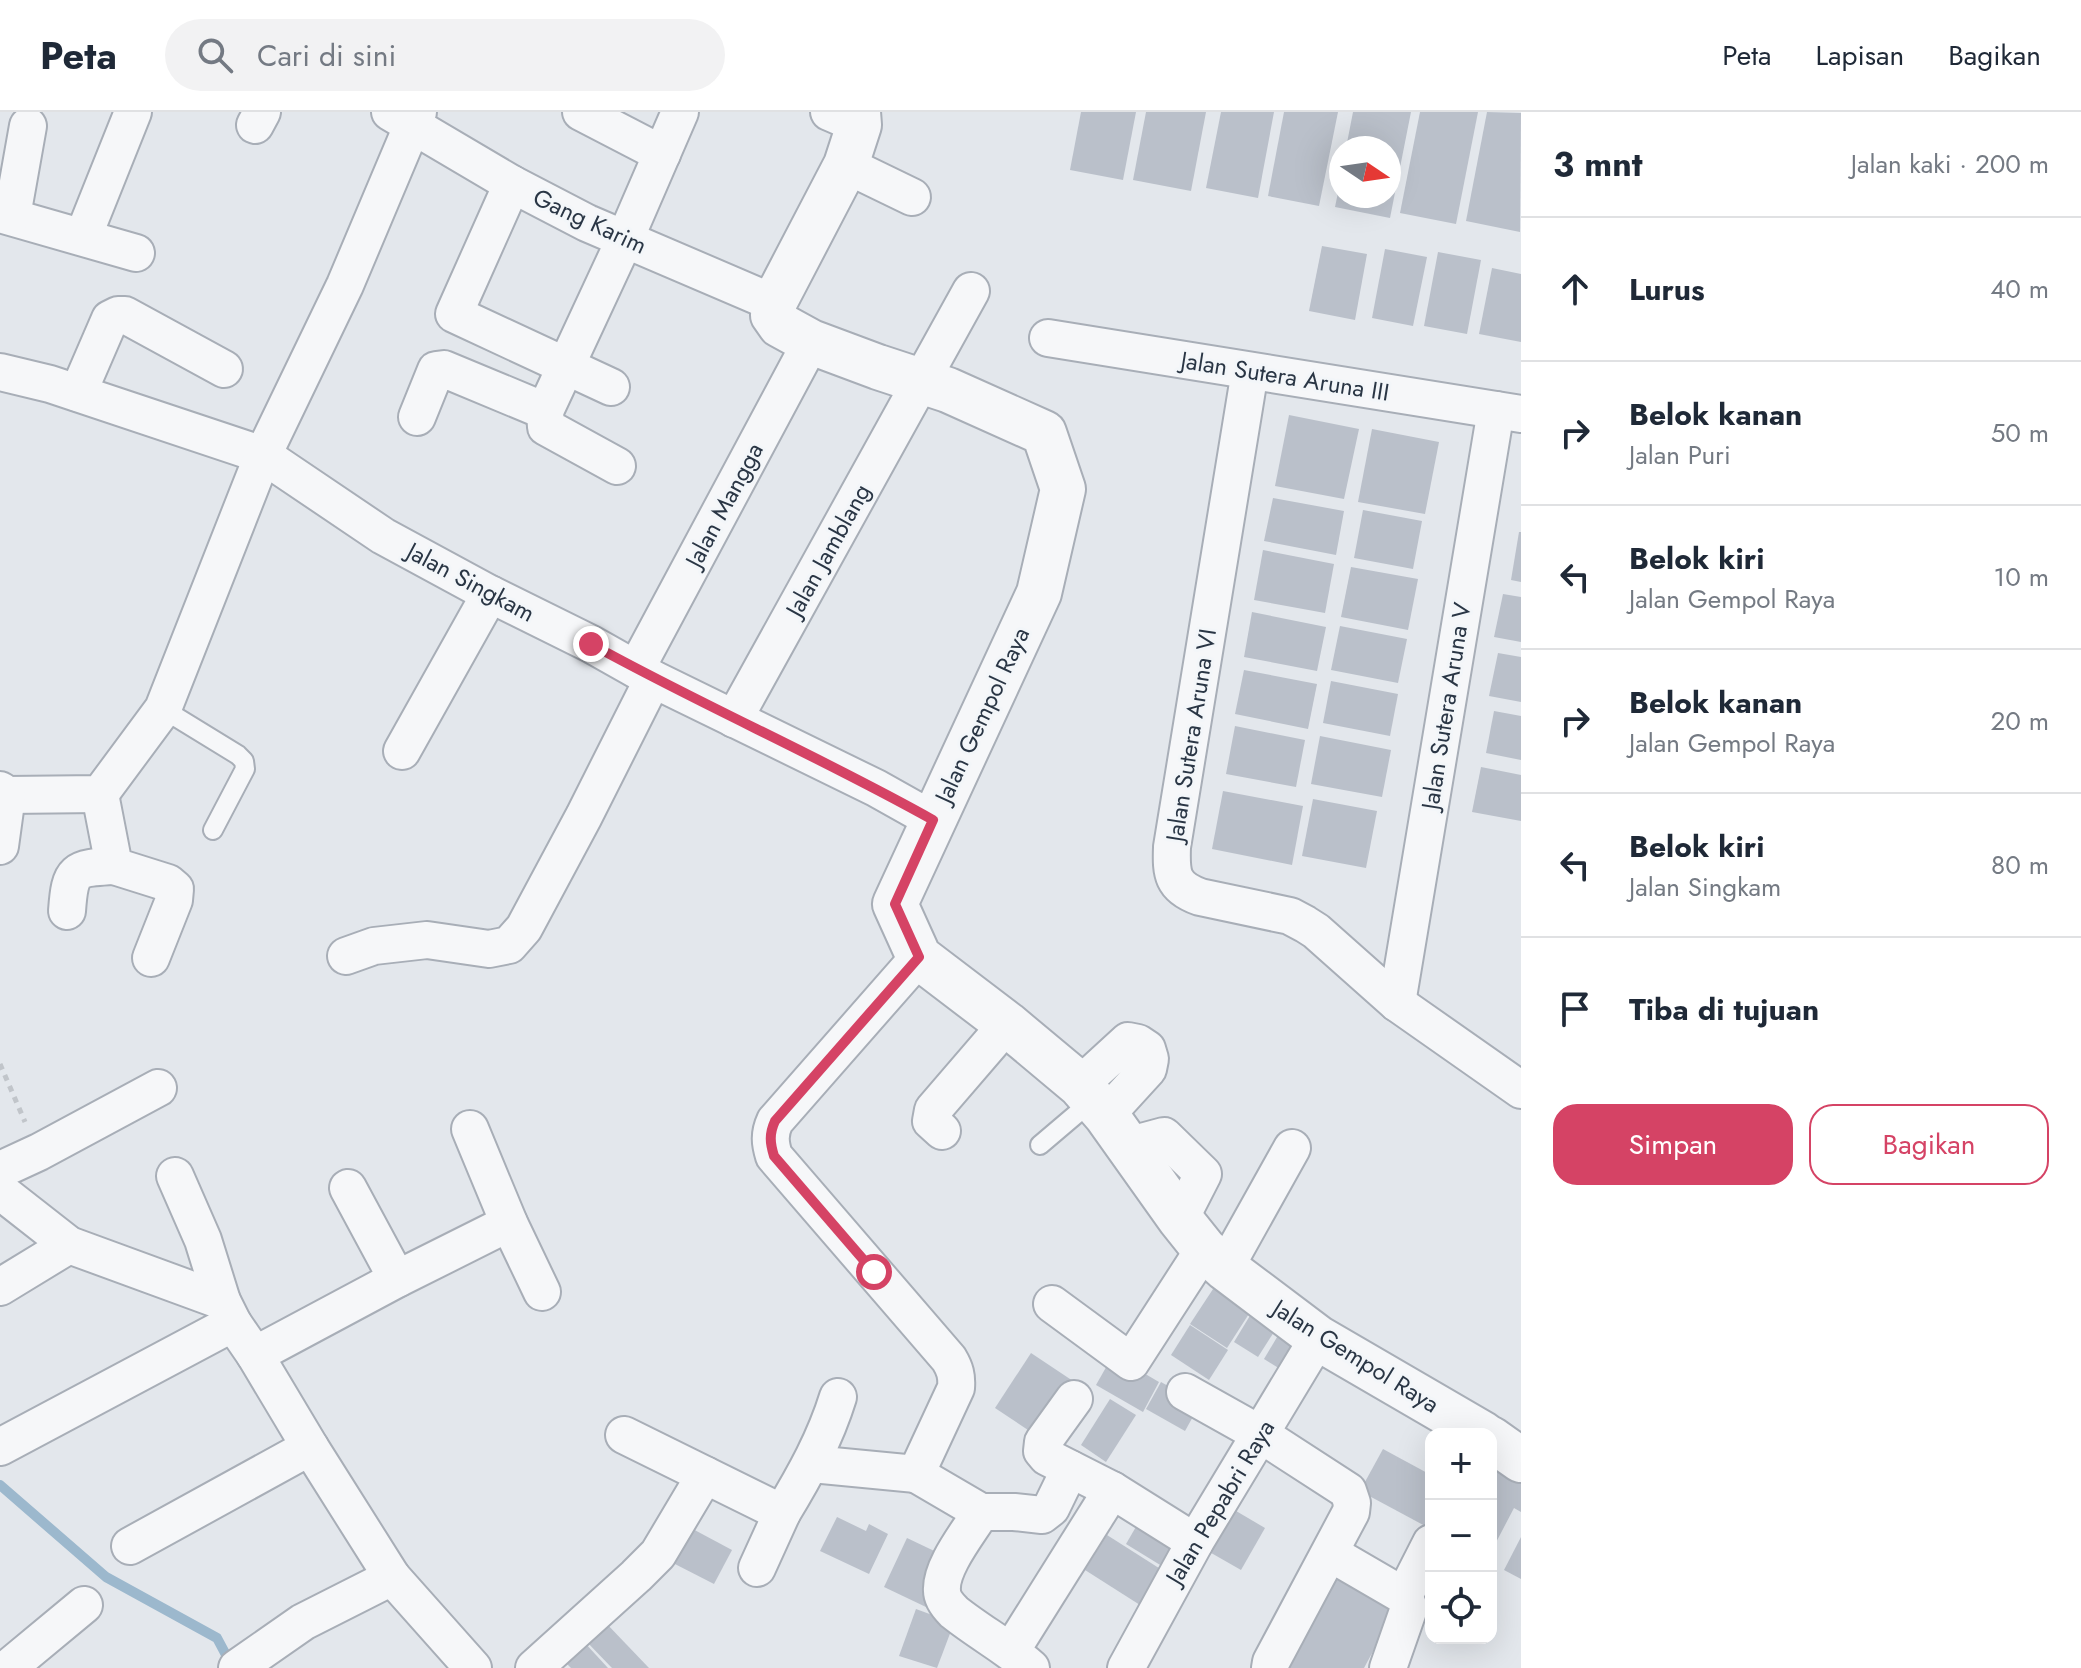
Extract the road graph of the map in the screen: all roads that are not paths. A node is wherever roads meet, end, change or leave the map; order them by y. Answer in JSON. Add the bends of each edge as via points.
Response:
{"nodes":[{"id":1,"x":133,"y":112,"type":"edge"},
{"id":2,"x":581,"y":112,"type":"edge"},
{"id":3,"x":680,"y":112,"type":"edge"},
{"id":4,"x":407,"y":116,"type":"edge"},
{"id":5,"x":28,"y":126,"type":"dead end"},
{"id":6,"x":848,"y":128,"type":"edge"},
{"id":7,"x":662,"y":154,"type":"junction"},
{"id":8,"x":512,"y":184,"type":"junction"},
{"id":9,"x":912,"y":197,"type":"dead end"},
{"id":10,"x":6,"y":215,"type":"edge"},
{"id":11,"x":83,"y":237,"type":"junction"},
{"id":12,"x":625,"y":239,"type":"junction"},
{"id":13,"x":136,"y":253,"type":"dead end"},
{"id":14,"x":971,"y":291,"type":"dead end"},
{"id":15,"x":774,"y":303,"type":"junction"},
{"id":16,"x":1048,"y":338,"type":"dead end"},
{"id":17,"x":811,"y":342,"type":"junction"},
{"id":18,"x":565,"y":367,"type":"junction"},
{"id":19,"x":224,"y":369,"type":"dead end"},
{"id":20,"x":1250,"y":371,"type":"junction"},
{"id":21,"x":0,"y":372,"type":"edge"},
{"id":22,"x":922,"y":381,"type":"junction"},
{"id":23,"x":611,"y":387,"type":"dead end"},
{"id":24,"x":78,"y":393,"type":"junction"},
{"id":25,"x":545,"y":411,"type":"junction"},
{"id":26,"x":1508,"y":412,"type":"edge"},
{"id":27,"x":417,"y":417,"type":"dead end"},
{"id":28,"x":263,"y":455,"type":"junction"},
{"id":29,"x":617,"y":466,"type":"dead end"},
{"id":30,"x":490,"y":594,"type":"junction"},
{"id":31,"x":645,"y":674,"type":"junction"},
{"id":32,"x":163,"y":709,"type":"junction"},
{"id":33,"x":734,"y":719,"type":"junction"},
{"id":34,"x":402,"y":751,"type":"dead end"},
{"id":35,"x":3,"y":792,"type":"edge"},
{"id":36,"x":100,"y":794,"type":"junction"},
{"id":37,"x":933,"y":820,"type":"junction"},
{"id":38,"x":213,"y":830,"type":"dead end"},
{"id":39,"x":0,"y":846,"type":"edge"},
{"id":40,"x":114,"y":866,"type":"junction"},
{"id":41,"x":67,"y":911,"type":"dead end"},
{"id":42,"x":346,"y":956,"type":"dead end"},
{"id":43,"x":919,"y":957,"type":"junction"},
{"id":44,"x":151,"y":958,"type":"dead end"},
{"id":45,"x":1397,"y":1003,"type":"junction"},
{"id":46,"x":1007,"y":1024,"type":"junction"},
{"id":47,"x":158,"y":1088,"type":"dead end"},
{"id":48,"x":1521,"y":1090,"type":"edge"},
{"id":49,"x":1101,"y":1111,"type":"junction"},
{"id":50,"x":470,"y":1129,"type":"dead end"},
{"id":51,"x":942,"y":1131,"type":"dead end"},
{"id":52,"x":1040,"y":1145,"type":"dead end"},
{"id":53,"x":1292,"y":1148,"type":"dead end"},
{"id":54,"x":0,"y":1170,"type":"edge"},
{"id":55,"x":175,"y":1176,"type":"dead end"},
{"id":56,"x":348,"y":1188,"type":"dead end"},
{"id":57,"x":0,"y":1191,"type":"edge"},
{"id":58,"x":509,"y":1223,"type":"junction"},
{"id":59,"x":69,"y":1245,"type":"junction"},
{"id":60,"x":1203,"y":1245,"type":"junction"},
{"id":61,"x":397,"y":1279,"type":"junction"},
{"id":62,"x":0,"y":1287,"type":"edge"},
{"id":63,"x":542,"y":1292,"type":"dead end"},
{"id":64,"x":1052,"y":1304,"type":"dead end"},
{"id":65,"x":227,"y":1312,"type":"junction"},
{"id":66,"x":1318,"y":1338,"type":"junction"},
{"id":67,"x":255,"y":1355,"type":"junction"},
{"id":68,"x":1185,"y":1392,"type":"dead end"},
{"id":69,"x":838,"y":1397,"type":"dead end"},
{"id":70,"x":1074,"y":1399,"type":"dead end"},
{"id":71,"x":1473,"y":1428,"type":"edge"},
{"id":72,"x":1260,"y":1434,"type":"junction"},
{"id":73,"x":624,"y":1435,"type":"dead end"},
{"id":74,"x":1497,"y":1443,"type":"edge"},
{"id":75,"x":0,"y":1447,"type":"edge"},
{"id":76,"x":310,"y":1447,"type":"junction"},
{"id":77,"x":1521,"y":1460,"type":"edge"},
{"id":78,"x":812,"y":1464,"type":"junction"},
{"id":79,"x":1070,"y":1469,"type":"junction"},
{"id":80,"x":916,"y":1474,"type":"junction"},
{"id":81,"x":705,"y":1475,"type":"junction"},
{"id":82,"x":1112,"y":1490,"type":"junction"},
{"id":83,"x":981,"y":1512,"type":"junction"},
{"id":84,"x":782,"y":1513,"type":"junction"},
{"id":85,"x":1195,"y":1542,"type":"junction"},
{"id":86,"x":130,"y":1546,"type":"dead end"},
{"id":87,"x":1330,"y":1553,"type":"junction"},
{"id":88,"x":1425,"y":1555,"type":"edge"},
{"id":89,"x":757,"y":1568,"type":"dead end"},
{"id":90,"x":392,"y":1577,"type":"junction"},
{"id":91,"x":1404,"y":1596,"type":"junction"},
{"id":92,"x":84,"y":1605,"type":"dead end"},
{"id":93,"x":1021,"y":1659,"type":"edge"},
{"id":94,"x":247,"y":1660,"type":"edge"},
{"id":95,"x":8,"y":1668,"type":"edge"},
{"id":96,"x":473,"y":1668,"type":"edge"},
{"id":97,"x":534,"y":1668,"type":"edge"},
{"id":98,"x":1126,"y":1668,"type":"edge"},
{"id":99,"x":1270,"y":1668,"type":"edge"},
{"id":100,"x":1388,"y":1668,"type":"edge"}],
"edges":[{"from":1,"to":11,"type":"street"},
{"from":2,"to":7,"type":"street"},
{"from":3,"to":7,"type":"street"},
{"from":4,"to":8,"type":"street","name":"Gang Karim"},
{"from":4,"to":28,"type":"street","via":[[345,285]]},
{"from":5,"to":10,"type":"street"},
{"from":6,"to":9,"type":"street"},
{"from":6,"to":15,"type":"street"},
{"from":7,"to":12,"type":"street"},
{"from":8,"to":12,"type":"street","name":"Gang Karim"},
{"from":8,"to":18,"type":"street","via":[[454,314]]},
{"from":10,"to":11,"type":"street"},
{"from":11,"to":13,"type":"street"},
{"from":12,"to":15,"type":"street","name":"Gang Karim"},
{"from":12,"to":18,"type":"street"},
{"from":14,"to":22,"type":"street","name":"Jalan Jamblang"},
{"from":15,"to":17,"type":"street","name":"Jalan Gempol Raya","via":[[773,315],[780,325]]},
{"from":16,"to":20,"type":"street","name":"Jalan Sutera Aruna III"},
{"from":17,"to":22,"type":"street","name":"Jalan Gempol Raya"},
{"from":17,"to":31,"type":"street","name":"Jalan Mangga"},
{"from":18,"to":23,"type":"street"},
{"from":18,"to":25,"type":"street"},
{"from":19,"to":24,"type":"street","via":[[118,315],[110,319]]},
{"from":20,"to":26,"type":"street","name":"Jalan Sutera Aruna III"},
{"from":20,"to":45,"type":"street","name":"Jalan Sutera Aruna VI","via":[[1171,869],[1187,892],[1305,924]]},
{"from":21,"to":24,"type":"street","name":"Jalan Singkam"},
{"from":22,"to":33,"type":"street","name":"Jalan Jamblang"},
{"from":22,"to":37,"type":"street","name":"Jalan Gempol Raya","via":[[1044,433],[1063,489],[1039,593]]},
{"from":24,"to":28,"type":"street","name":"Jalan Singkam"},
{"from":25,"to":27,"type":"street","via":[[444,369],[436,370]]},
{"from":25,"to":29,"type":"street","via":[[546,427]]},
{"from":26,"to":45,"type":"street","name":"Jalan Sutera Aruna V"},
{"from":28,"to":30,"type":"street","name":"Jalan Singkam","via":[[383,536]]},
{"from":28,"to":32,"type":"street"},
{"from":30,"to":31,"type":"street","name":"Jalan Singkam"},
{"from":30,"to":34,"type":"street"},
{"from":31,"to":33,"type":"street","name":"Jalan Singkam"},
{"from":31,"to":42,"type":"street","name":"Jalan Mangga","via":[[584,816],[524,928],[509,945],[489,949],[427,940],[374,946]]},
{"from":32,"to":36,"type":"street"},
{"from":32,"to":38,"type":"lane","via":[[244,761],[245,769]]},
{"from":33,"to":37,"type":"street","name":"Jalan Singkam"},
{"from":35,"to":36,"type":"street"},
{"from":35,"to":39,"type":"street"},
{"from":36,"to":40,"type":"street"},
{"from":37,"to":43,"type":"street","name":"Jalan Gempol Raya","via":[[895,904]]},
{"from":40,"to":41,"type":"street","via":[[83,868],[75,875]]},
{"from":40,"to":44,"type":"street","via":[[175,889]]},
{"from":43,"to":46,"type":"street","name":"Jalan Gempol Raya"},
{"from":43,"to":80,"type":"street","via":[[775,1121],[770,1143],[774,1156],[954,1368],[956,1388]]},
{"from":45,"to":48,"type":"street","name":"Jalan Sutera Aruna VI"},
{"from":46,"to":49,"type":"street","name":"Jalan Gempol Raya"},
{"from":46,"to":51,"type":"street","via":[[933,1110],[931,1121]]},
{"from":47,"to":54,"type":"street"},
{"from":49,"to":52,"type":"lane"},
{"from":49,"to":60,"type":"street","name":"Jalan Gempol Raya"},
{"from":50,"to":58,"type":"street"},
{"from":53,"to":60,"type":"street"},
{"from":55,"to":65,"type":"street"},
{"from":56,"to":61,"type":"street"},
{"from":57,"to":59,"type":"street"},
{"from":58,"to":61,"type":"street"},
{"from":58,"to":63,"type":"street"},
{"from":59,"to":62,"type":"street"},
{"from":59,"to":65,"type":"street"},
{"from":60,"to":64,"type":"street","via":[[1131,1362]]},
{"from":60,"to":66,"type":"street","name":"Jalan Gempol Raya"},
{"from":61,"to":67,"type":"street"},
{"from":65,"to":67,"type":"street"},
{"from":65,"to":75,"type":"street"},
{"from":66,"to":71,"type":"street","name":"Jalan Gempol Raya"},
{"from":66,"to":72,"type":"street","name":"Jalan Pepabri Raya"},
{"from":67,"to":76,"type":"street"},
{"from":68,"to":72,"type":"street"},
{"from":69,"to":78,"type":"street"},
{"from":70,"to":79,"type":"street","via":[[1042,1451]]},
{"from":72,"to":85,"type":"street","name":"Jalan Pepabri Raya"},
{"from":72,"to":87,"type":"street","via":[[1348,1491],[1351,1512]]},
{"from":73,"to":81,"type":"street"},
{"from":74,"to":77,"type":"street"},
{"from":76,"to":86,"type":"street"},
{"from":76,"to":90,"type":"street"},
{"from":78,"to":80,"type":"street"},
{"from":78,"to":84,"type":"street"},
{"from":79,"to":82,"type":"street"},
{"from":79,"to":83,"type":"street","via":[[1051,1508],[1042,1515]]},
{"from":80,"to":83,"type":"street"},
{"from":81,"to":84,"type":"street"},
{"from":81,"to":97,"type":"street","via":[[658,1554]]},
{"from":82,"to":85,"type":"street"},
{"from":82,"to":93,"type":"street"},
{"from":83,"to":93,"type":"street","via":[[952,1558],[941,1589],[954,1611]]},
{"from":84,"to":89,"type":"street"},
{"from":85,"to":98,"type":"street","name":"Jalan Pepabri Raya"},
{"from":87,"to":91,"type":"street"},
{"from":87,"to":99,"type":"street"},
{"from":88,"to":91,"type":"street"},
{"from":90,"to":94,"type":"street","via":[[303,1622]]},
{"from":90,"to":96,"type":"street"},
{"from":91,"to":100,"type":"street","via":[[1409,1608]]},
{"from":92,"to":95,"type":"street"}]}
